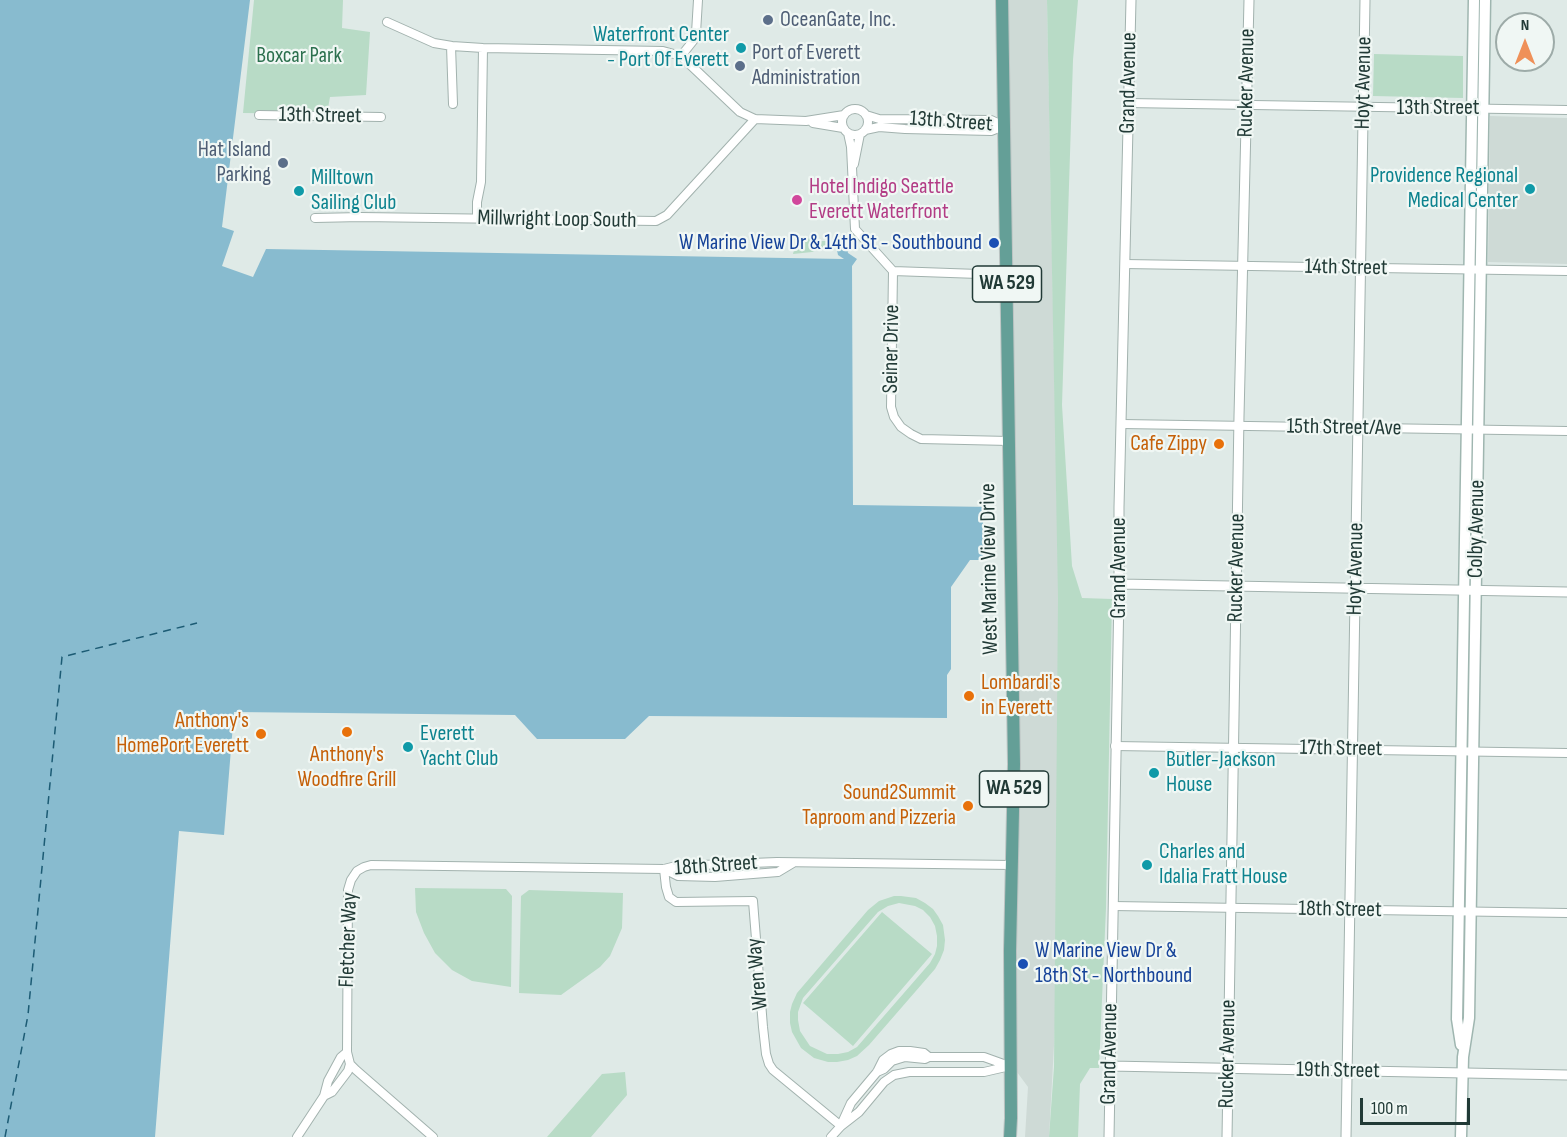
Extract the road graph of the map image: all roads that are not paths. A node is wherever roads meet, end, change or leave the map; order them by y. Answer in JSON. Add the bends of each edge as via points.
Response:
{"nodes":[{"id":1,"x":698,"y":0,"type":"edge"},
{"id":2,"x":1002,"y":0,"type":"edge"},
{"id":3,"x":1131,"y":0,"type":"edge"},
{"id":4,"x":1249,"y":0,"type":"edge"},
{"id":5,"x":1365,"y":0,"type":"edge"},
{"id":6,"x":1474,"y":0,"type":"edge"},
{"id":7,"x":1485,"y":0,"type":"edge"},
{"id":8,"x":387,"y":22,"type":"dead end"},
{"id":9,"x":451,"y":46,"type":"junction"},
{"id":10,"x":483,"y":48,"type":"junction"},
{"id":11,"x":681,"y":56,"type":"junction"},
{"id":12,"x":1128,"y":103,"type":"junction"},
{"id":13,"x":453,"y":104,"type":"dead end"},
{"id":14,"x":1247,"y":105,"type":"junction"},
{"id":15,"x":1363,"y":107,"type":"junction"},
{"id":16,"x":1478,"y":108,"type":"junction"},
{"id":17,"x":1567,"y":110,"type":"edge"},
{"id":18,"x":259,"y":115,"type":"dead end"},
{"id":19,"x":844,"y":115,"type":"junction"},
{"id":20,"x":866,"y":115,"type":"junction"},
{"id":21,"x":381,"y":117,"type":"dead end"},
{"id":22,"x":755,"y":119,"type":"junction"},
{"id":23,"x":806,"y":121,"type":"junction"},
{"id":24,"x":1004,"y":126,"type":"junction"},
{"id":25,"x":846,"y":130,"type":"junction"},
{"id":26,"x":863,"y":132,"type":"junction"},
{"id":27,"x":852,"y":171,"type":"junction"},
{"id":28,"x":315,"y":218,"type":"dead end"},
{"id":29,"x":477,"y":218,"type":"junction"},
{"id":30,"x":1125,"y":264,"type":"junction"},
{"id":31,"x":1242,"y":266,"type":"junction"},
{"id":32,"x":1360,"y":268,"type":"junction"},
{"id":33,"x":1474,"y":269,"type":"junction"},
{"id":34,"x":1567,"y":270,"type":"edge"},
{"id":35,"x":893,"y":272,"type":"junction"},
{"id":36,"x":1006,"y":275,"type":"junction"},
{"id":37,"x":1122,"y":424,"type":"junction"},
{"id":38,"x":1239,"y":426,"type":"junction"},
{"id":39,"x":1358,"y":428,"type":"junction"},
{"id":40,"x":1472,"y":430,"type":"junction"},
{"id":41,"x":1567,"y":431,"type":"edge"},
{"id":42,"x":1009,"y":441,"type":"junction"},
{"id":43,"x":1119,"y":584,"type":"junction"},
{"id":44,"x":1236,"y":586,"type":"junction"},
{"id":45,"x":1356,"y":589,"type":"junction"},
{"id":46,"x":1470,"y":591,"type":"junction"},
{"id":47,"x":1567,"y":592,"type":"edge"},
{"id":48,"x":1115,"y":746,"type":"junction"},
{"id":49,"x":1234,"y":747,"type":"junction"},
{"id":50,"x":1352,"y":749,"type":"junction"},
{"id":51,"x":1467,"y":751,"type":"junction"},
{"id":52,"x":1567,"y":753,"type":"edge"},
{"id":53,"x":1012,"y":865,"type":"junction"},
{"id":54,"x":664,"y":869,"type":"junction"},
{"id":55,"x":1113,"y":906,"type":"junction"},
{"id":56,"x":1231,"y":907,"type":"junction"},
{"id":57,"x":1350,"y":910,"type":"junction"},
{"id":58,"x":1465,"y":912,"type":"junction"},
{"id":59,"x":1567,"y":913,"type":"edge"},
{"id":60,"x":347,"y":1052,"type":"junction"},
{"id":61,"x":350,"y":1064,"type":"junction"},
{"id":62,"x":1010,"y":1066,"type":"junction"},
{"id":63,"x":1110,"y":1066,"type":"junction"},
{"id":64,"x":1228,"y":1069,"type":"junction"},
{"id":65,"x":1346,"y":1071,"type":"junction"},
{"id":66,"x":1462,"y":1073,"type":"junction"},
{"id":67,"x":1567,"y":1075,"type":"edge"},
{"id":68,"x":324,"y":1096,"type":"junction"},
{"id":69,"x":841,"y":1126,"type":"junction"},
{"id":70,"x":297,"y":1137,"type":"edge"},
{"id":71,"x":433,"y":1137,"type":"edge"},
{"id":72,"x":831,"y":1137,"type":"edge"},
{"id":73,"x":1010,"y":1137,"type":"edge"},
{"id":74,"x":1109,"y":1137,"type":"edge"},
{"id":75,"x":1227,"y":1137,"type":"edge"},
{"id":76,"x":1346,"y":1137,"type":"edge"},
{"id":77,"x":1461,"y":1137,"type":"edge"}],
"edges":[{"from":1,"to":11,"type":"street","via":[[696,33]]},
{"from":2,"to":24,"type":"main road","name":"West Marine View Drive","number":"WA 529"},
{"from":3,"to":12,"type":"street","name":"Grand Avenue"},
{"from":4,"to":14,"type":"street","name":"Rucker Avenue"},
{"from":5,"to":15,"type":"street","name":"Hoyt Avenue"},
{"from":6,"to":16,"type":"main road","name":"Colby Avenue"},
{"from":7,"to":16,"type":"main road","name":"Colby Avenue"},
{"from":8,"to":9,"type":"street","via":[[434,43]]},
{"from":9,"to":10,"type":"street"},
{"from":9,"to":13,"type":"street"},
{"from":10,"to":11,"type":"street","via":[[663,51]]},
{"from":10,"to":29,"type":"street"},
{"from":11,"to":22,"type":"street","via":[[740,112]]},
{"from":12,"to":14,"type":"street","name":"13th Street"},
{"from":12,"to":30,"type":"street","name":"Grand Avenue"},
{"from":14,"to":15,"type":"street","name":"13th Street"},
{"from":14,"to":31,"type":"street","name":"Rucker Avenue"},
{"from":15,"to":16,"type":"street","name":"13th Street"},
{"from":15,"to":32,"type":"street","name":"Hoyt Avenue"},
{"from":16,"to":17,"type":"street","name":"13th Street"},
{"from":16,"to":33,"type":"main road","name":"Colby Avenue"},
{"from":18,"to":21,"type":"street","name":"13th Street"},
{"from":19,"to":20,"type":"street","via":[[856,109]]},
{"from":19,"to":23,"type":"street"},
{"from":19,"to":25,"type":"street"},
{"from":20,"to":24,"type":"street","name":"13th Street","via":[[879,119],[991,120]]},
{"from":20,"to":26,"type":"street","via":[[868,123]]},
{"from":22,"to":23,"type":"street"},
{"from":22,"to":29,"type":"street","name":"Millwright Loop South","via":[[665,217],[656,221]]},
{"from":23,"to":25,"type":"street"},
{"from":24,"to":26,"type":"street","name":"13th Street","via":[[991,130],[879,127]]},
{"from":24,"to":36,"type":"main road","name":"West Marine View Drive","number":"WA 529"},
{"from":25,"to":26,"type":"street","via":[[854,135]]},
{"from":25,"to":27,"type":"street","name":"Seiner Drive"},
{"from":26,"to":27,"type":"street","name":"Seiner Drive"},
{"from":27,"to":35,"type":"street","name":"Seiner Drive","via":[[855,229]]},
{"from":28,"to":29,"type":"street","name":"Millwright Loop South"},
{"from":30,"to":31,"type":"street","name":"14th Street"},
{"from":30,"to":37,"type":"street","name":"Grand Avenue"},
{"from":31,"to":32,"type":"street","name":"14th Street"},
{"from":31,"to":38,"type":"street","name":"Rucker Avenue"},
{"from":32,"to":33,"type":"street","name":"14th Street"},
{"from":32,"to":39,"type":"street","name":"Hoyt Avenue"},
{"from":33,"to":34,"type":"street","name":"14th Street"},
{"from":33,"to":40,"type":"main road","name":"Colby Avenue"},
{"from":35,"to":36,"type":"street"},
{"from":35,"to":42,"type":"street","name":"Seiner Drive","via":[[894,417],[901,427],[921,439]]},
{"from":36,"to":42,"type":"main road","name":"West Marine View Drive","number":"WA 529"},
{"from":37,"to":38,"type":"street","name":"15th Street/Ave"},
{"from":37,"to":43,"type":"street","name":"Grand Avenue"},
{"from":38,"to":39,"type":"street","name":"15th Street/Ave"},
{"from":38,"to":44,"type":"street","name":"Rucker Avenue"},
{"from":39,"to":40,"type":"street","name":"15th Street/Ave"},
{"from":39,"to":45,"type":"street","name":"Hoyt Avenue"},
{"from":40,"to":41,"type":"street","name":"15th Street/Ave"},
{"from":40,"to":46,"type":"main road","name":"Colby Avenue"},
{"from":42,"to":53,"type":"main road","name":"West Marine View Drive","number":"WA 529"},
{"from":43,"to":44,"type":"street"},
{"from":43,"to":48,"type":"street","name":"Grand Avenue"},
{"from":44,"to":45,"type":"street"},
{"from":44,"to":49,"type":"street","name":"Rucker Avenue"},
{"from":45,"to":46,"type":"street"},
{"from":45,"to":50,"type":"street","name":"Hoyt Avenue"},
{"from":46,"to":47,"type":"street"},
{"from":46,"to":51,"type":"main road","name":"Colby Avenue"},
{"from":48,"to":49,"type":"street","name":"17th Street"},
{"from":48,"to":55,"type":"street","name":"Grand Avenue"},
{"from":49,"to":50,"type":"street","name":"17th Street"},
{"from":49,"to":56,"type":"street","name":"Rucker Avenue"},
{"from":50,"to":51,"type":"street","name":"17th Street"},
{"from":50,"to":57,"type":"street","name":"Hoyt Avenue"},
{"from":51,"to":52,"type":"street","name":"17th Street"},
{"from":51,"to":58,"type":"main road","name":"Colby Avenue"},
{"from":53,"to":54,"type":"street","name":"18th Street","via":[[777,862]]},
{"from":53,"to":62,"type":"main road","name":"West Marine View Drive","number":"WA 529"},
{"from":54,"to":60,"type":"street","name":"Fletcher Way","via":[[364,867],[351,880],[348,890]]},
{"from":54,"to":69,"type":"street","name":"Wren Way","via":[[669,897],[676,902],[753,902],[769,1064]]},
{"from":55,"to":56,"type":"street","name":"18th Street"},
{"from":55,"to":63,"type":"street","name":"Grand Avenue"},
{"from":56,"to":57,"type":"street","name":"18th Street"},
{"from":56,"to":64,"type":"street","name":"Rucker Avenue"},
{"from":57,"to":58,"type":"street","name":"18th Street"},
{"from":57,"to":65,"type":"street","name":"Hoyt Avenue"},
{"from":58,"to":59,"type":"street","name":"18th Street"},
{"from":58,"to":66,"type":"main road","name":"Colby Avenue","via":[[1468,1018]]},
{"from":60,"to":61,"type":"street","name":"Fletcher Way"},
{"from":60,"to":68,"type":"street","via":[[328,1081]]},
{"from":61,"to":68,"type":"street","via":[[332,1092]]},
{"from":61,"to":71,"type":"street"},
{"from":62,"to":69,"type":"street","via":[[984,1072],[894,1075]]},
{"from":62,"to":69,"type":"street","via":[[984,1058],[929,1057],[899,1051],[883,1060],[851,1103]]},
{"from":62,"to":73,"type":"main road","name":"West Marine View Drive","number":"WA 529"},
{"from":63,"to":64,"type":"street","name":"19th Street"},
{"from":63,"to":74,"type":"street","name":"Grand Avenue"},
{"from":64,"to":65,"type":"street","name":"19th Street"},
{"from":64,"to":75,"type":"street","name":"Rucker Avenue"},
{"from":65,"to":66,"type":"street","name":"19th Street"},
{"from":65,"to":76,"type":"street","name":"Hoyt Avenue"},
{"from":66,"to":67,"type":"street","name":"19th Street"},
{"from":66,"to":77,"type":"main road","name":"Colby Avenue"},
{"from":68,"to":70,"type":"street"},
{"from":69,"to":72,"type":"street"}]}
